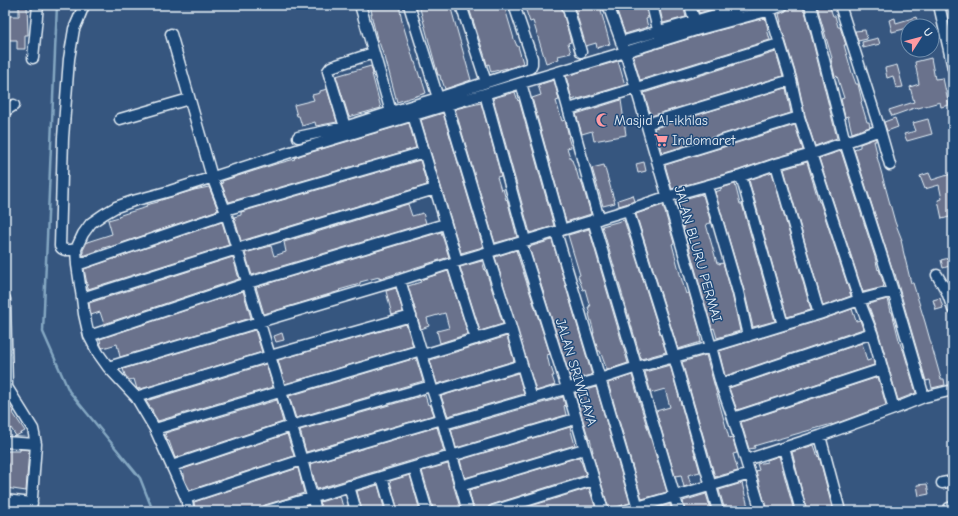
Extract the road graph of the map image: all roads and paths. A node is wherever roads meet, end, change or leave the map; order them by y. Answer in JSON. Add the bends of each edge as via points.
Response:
{"nodes":[{"id":1,"x":38,"y":5,"type":"edge"},
{"id":2,"x":84,"y":5,"type":"edge"},
{"id":3,"x":360,"y":5,"type":"edge"},
{"id":4,"x":409,"y":5,"type":"edge"},
{"id":5,"x":461,"y":5,"type":"edge"},
{"id":6,"x":514,"y":5,"type":"edge"},
{"id":7,"x":567,"y":5,"type":"edge"},
{"id":8,"x":608,"y":5,"type":"edge"},
{"id":9,"x":652,"y":5,"type":"edge"},
{"id":10,"x":690,"y":5,"type":"edge"},
{"id":11,"x":750,"y":5,"type":"edge"},
{"id":12,"x":783,"y":5,"type":"edge"},
{"id":13,"x":810,"y":5,"type":"edge"},
{"id":14,"x":840,"y":5,"type":"edge"},
{"id":15,"x":939,"y":5,"type":"edge"},
{"id":16,"x":769,"y":7,"type":"edge"},
{"id":17,"x":730,"y":12,"type":"edge"},
{"id":18,"x":696,"y":25,"type":"junction"},
{"id":19,"x":171,"y":34,"type":"dead end"},
{"id":20,"x":660,"y":36,"type":"junction"},
{"id":21,"x":621,"y":42,"type":"junction"},
{"id":22,"x":780,"y":44,"type":"junction"},
{"id":23,"x":581,"y":52,"type":"dead end"},
{"id":24,"x":625,"y":52,"type":"junction"},
{"id":25,"x":373,"y":53,"type":"junction"},
{"id":26,"x":33,"y":58,"type":"dead end"},
{"id":27,"x":953,"y":68,"type":"edge"},
{"id":28,"x":558,"y":72,"type":"junction"},
{"id":29,"x":791,"y":80,"type":"junction"},
{"id":30,"x":486,"y":82,"type":"junction"},
{"id":31,"x":521,"y":83,"type":"junction"},
{"id":32,"x":636,"y":88,"type":"junction"},
{"id":33,"x":485,"y":94,"type":"junction"},
{"id":34,"x":438,"y":98,"type":"junction"},
{"id":35,"x":189,"y":99,"type":"junction"},
{"id":36,"x":447,"y":105,"type":"junction"},
{"id":37,"x":569,"y":109,"type":"junction"},
{"id":38,"x":391,"y":112,"type":"junction"},
{"id":39,"x":413,"y":115,"type":"junction"},
{"id":40,"x":799,"y":117,"type":"junction"},
{"id":41,"x":120,"y":119,"type":"dead end"},
{"id":42,"x":646,"y":124,"type":"junction"},
{"id":43,"x":345,"y":127,"type":"junction"},
{"id":44,"x":880,"y":130,"type":"junction"},
{"id":45,"x":298,"y":137,"type":"dead end"},
{"id":46,"x":845,"y":142,"type":"junction"},
{"id":47,"x":424,"y":152,"type":"junction"},
{"id":48,"x":812,"y":154,"type":"junction"},
{"id":49,"x":657,"y":161,"type":"junction"},
{"id":50,"x":776,"y":164,"type":"junction"},
{"id":51,"x":890,"y":165,"type":"dead end"},
{"id":52,"x":741,"y":176,"type":"junction"},
{"id":53,"x":212,"y":177,"type":"junction"},
{"id":54,"x":707,"y":186,"type":"junction"},
{"id":55,"x":435,"y":189,"type":"junction"},
{"id":56,"x":666,"y":197,"type":"junction"},
{"id":57,"x":628,"y":210,"type":"junction"},
{"id":58,"x":226,"y":212,"type":"junction"},
{"id":59,"x":596,"y":219,"type":"junction"},
{"id":60,"x":445,"y":224,"type":"junction"},
{"id":61,"x":559,"y":231,"type":"junction"},
{"id":62,"x":523,"y":241,"type":"junction"},
{"id":63,"x":76,"y":249,"type":"junction"},
{"id":64,"x":237,"y":249,"type":"junction"},
{"id":65,"x":489,"y":252,"type":"junction"},
{"id":66,"x":454,"y":262,"type":"junction"},
{"id":67,"x":77,"y":265,"type":"junction"},
{"id":68,"x":937,"y":275,"type":"dead end"},
{"id":69,"x":400,"y":280,"type":"junction"},
{"id":70,"x":248,"y":284,"type":"junction"},
{"id":71,"x":893,"y":291,"type":"junction"},
{"id":72,"x":82,"y":298,"type":"junction"},
{"id":73,"x":5,"y":299,"type":"edge"},
{"id":74,"x":858,"y":300,"type":"junction"},
{"id":75,"x":953,"y":310,"type":"edge"},
{"id":76,"x":819,"y":314,"type":"junction"},
{"id":77,"x":411,"y":316,"type":"junction"},
{"id":78,"x":259,"y":321,"type":"junction"},
{"id":79,"x":783,"y":325,"type":"junction"},
{"id":80,"x":511,"y":328,"type":"junction"},
{"id":81,"x":872,"y":333,"type":"junction"},
{"id":82,"x":89,"y":336,"type":"junction"},
{"id":83,"x":748,"y":336,"type":"junction"},
{"id":84,"x":476,"y":339,"type":"junction"},
{"id":85,"x":711,"y":347,"type":"junction"},
{"id":86,"x":422,"y":353,"type":"junction"},
{"id":87,"x":270,"y":356,"type":"junction"},
{"id":88,"x":674,"y":357,"type":"junction"},
{"id":89,"x":522,"y":365,"type":"junction"},
{"id":90,"x":108,"y":367,"type":"junction"},
{"id":91,"x":637,"y":367,"type":"junction"},
{"id":92,"x":882,"y":369,"type":"junction"},
{"id":93,"x":600,"y":379,"type":"junction"},
{"id":94,"x":721,"y":384,"type":"junction"},
{"id":95,"x":6,"y":386,"type":"edge"},
{"id":96,"x":567,"y":388,"type":"junction"},
{"id":97,"x":432,"y":389,"type":"junction"},
{"id":98,"x":953,"y":390,"type":"edge"},
{"id":99,"x":281,"y":392,"type":"junction"},
{"id":100,"x":136,"y":397,"type":"junction"},
{"id":101,"x":924,"y":397,"type":"junction"},
{"id":102,"x":532,"y":398,"type":"junction"},
{"id":103,"x":894,"y":409,"type":"junction"},
{"id":104,"x":733,"y":418,"type":"junction"},
{"id":105,"x":575,"y":419,"type":"junction"},
{"id":106,"x":443,"y":421,"type":"junction"},
{"id":107,"x":291,"y":426,"type":"junction"},
{"id":108,"x":155,"y":429,"type":"junction"},
{"id":109,"x":820,"y":436,"type":"junction"},
{"id":110,"x":5,"y":442,"type":"edge"},
{"id":111,"x":36,"y":444,"type":"junction"},
{"id":112,"x":784,"y":448,"type":"junction"},
{"id":113,"x":584,"y":450,"type":"junction"},
{"id":114,"x":452,"y":456,"type":"junction"},
{"id":115,"x":302,"y":460,"type":"junction"},
{"id":116,"x":746,"y":460,"type":"junction"},
{"id":117,"x":172,"y":466,"type":"junction"},
{"id":118,"x":414,"y":467,"type":"junction"},
{"id":119,"x":750,"y":474,"type":"junction"},
{"id":120,"x":382,"y":477,"type":"junction"},
{"id":121,"x":593,"y":480,"type":"junction"},
{"id":122,"x":953,"y":481,"type":"edge"},
{"id":123,"x":942,"y":483,"type":"dead end"},
{"id":124,"x":349,"y":486,"type":"junction"},
{"id":125,"x":460,"y":486,"type":"junction"},
{"id":126,"x":710,"y":486,"type":"junction"},
{"id":127,"x":675,"y":496,"type":"junction"},
{"id":128,"x":312,"y":497,"type":"junction"},
{"id":129,"x":186,"y":498,"type":"junction"},
{"id":130,"x":5,"y":500,"type":"edge"},
{"id":131,"x":32,"y":507,"type":"edge"},
{"id":132,"x":5,"y":509,"type":"edge"},
{"id":133,"x":639,"y":509,"type":"edge"},
{"id":134,"x":272,"y":510,"type":"edge"},
{"id":135,"x":600,"y":510,"type":"edge"},
{"id":136,"x":24,"y":511,"type":"edge"},
{"id":137,"x":189,"y":511,"type":"edge"},
{"id":138,"x":316,"y":511,"type":"edge"},
{"id":139,"x":356,"y":511,"type":"edge"},
{"id":140,"x":392,"y":511,"type":"edge"},
{"id":141,"x":427,"y":511,"type":"edge"},
{"id":142,"x":468,"y":511,"type":"edge"},
{"id":143,"x":493,"y":511,"type":"edge"},
{"id":144,"x":624,"y":511,"type":"edge"},
{"id":145,"x":679,"y":511,"type":"edge"},
{"id":146,"x":718,"y":511,"type":"edge"},
{"id":147,"x":761,"y":511,"type":"edge"},
{"id":148,"x":801,"y":511,"type":"edge"},
{"id":149,"x":840,"y":511,"type":"edge"}],
"edges":[{"from":1,"to":26,"type":"street"},
{"from":2,"to":63,"type":"street","via":[[74,29],[69,59],[63,138],[60,246],[64,250]]},
{"from":3,"to":25,"type":"street"},
{"from":4,"to":34,"type":"street"},
{"from":5,"to":30,"type":"street"},
{"from":6,"to":30,"type":"street","via":[[532,64],[530,68]]},
{"from":7,"to":23,"type":"street"},
{"from":8,"to":21,"type":"street","name":"JALAN BLURU PERMAI"},
{"from":9,"to":20,"type":"street"},
{"from":10,"to":18,"type":"street"},
{"from":11,"to":17,"type":"street"},
{"from":12,"to":16,"type":"street"},
{"from":13,"to":46,"type":"street"},
{"from":14,"to":44,"type":"street"},
{"from":15,"to":27,"type":"street"},
{"from":16,"to":17,"type":"street"},
{"from":16,"to":22,"type":"street"},
{"from":17,"to":18,"type":"street"},
{"from":18,"to":20,"type":"street"},
{"from":19,"to":35,"type":"street"},
{"from":20,"to":21,"type":"street"},
{"from":20,"to":24,"type":"street"},
{"from":21,"to":24,"type":"street","name":"JALAN BLURU PERMAI"},
{"from":22,"to":29,"type":"street"},
{"from":22,"to":32,"type":"street"},
{"from":24,"to":28,"type":"street"},
{"from":24,"to":32,"type":"street","name":"JALAN BLURU PERMAI"},
{"from":25,"to":38,"type":"street"},
{"from":25,"to":43,"type":"street","via":[[331,67],[328,71]]},
{"from":28,"to":31,"type":"street"},
{"from":28,"to":37,"type":"street"},
{"from":29,"to":40,"type":"street"},
{"from":29,"to":42,"type":"street"},
{"from":30,"to":34,"type":"street"},
{"from":31,"to":33,"type":"street"},
{"from":31,"to":61,"type":"street"},
{"from":32,"to":37,"type":"street"},
{"from":32,"to":42,"type":"street","name":"JALAN BLURU PERMAI"},
{"from":33,"to":36,"type":"street"},
{"from":33,"to":62,"type":"street","name":"JALAN SRIWIJAYA"},
{"from":34,"to":38,"type":"street"},
{"from":35,"to":41,"type":"street"},
{"from":35,"to":53,"type":"street"},
{"from":36,"to":39,"type":"street"},
{"from":36,"to":65,"type":"street"},
{"from":37,"to":59,"type":"street"},
{"from":38,"to":43,"type":"street"},
{"from":39,"to":47,"type":"street"},
{"from":39,"to":53,"type":"street"},
{"from":40,"to":48,"type":"street"},
{"from":40,"to":49,"type":"street"},
{"from":42,"to":49,"type":"street","name":"JALAN BLURU PERMAI"},
{"from":43,"to":45,"type":"street"},
{"from":44,"to":46,"type":"street"},
{"from":44,"to":51,"type":"street"},
{"from":46,"to":48,"type":"street"},
{"from":46,"to":71,"type":"street"},
{"from":47,"to":55,"type":"street"},
{"from":47,"to":58,"type":"street"},
{"from":48,"to":50,"type":"street"},
{"from":48,"to":74,"type":"street"},
{"from":49,"to":56,"type":"street","name":"JALAN BLURU PERMAI"},
{"from":50,"to":52,"type":"street"},
{"from":50,"to":76,"type":"street"},
{"from":52,"to":54,"type":"street"},
{"from":52,"to":79,"type":"street"},
{"from":53,"to":58,"type":"street"},
{"from":53,"to":63,"type":"street","via":[[116,207],[91,223]]},
{"from":54,"to":56,"type":"street"},
{"from":54,"to":83,"type":"street"},
{"from":55,"to":60,"type":"street"},
{"from":55,"to":64,"type":"street"},
{"from":56,"to":57,"type":"street"},
{"from":56,"to":85,"type":"street","name":"JALAN BLURU PERMAI"},
{"from":57,"to":59,"type":"street"},
{"from":57,"to":88,"type":"street"},
{"from":58,"to":64,"type":"street"},
{"from":58,"to":67,"type":"street"},
{"from":59,"to":61,"type":"street"},
{"from":59,"to":91,"type":"street"},
{"from":60,"to":66,"type":"street"},
{"from":60,"to":70,"type":"street"},
{"from":61,"to":62,"type":"street"},
{"from":61,"to":93,"type":"street"},
{"from":62,"to":65,"type":"street"},
{"from":62,"to":96,"type":"street","name":"JALAN SRIWIJAYA"},
{"from":63,"to":67,"type":"street"},
{"from":64,"to":70,"type":"street"},
{"from":64,"to":72,"type":"street"},
{"from":65,"to":66,"type":"street"},
{"from":65,"to":80,"type":"street"},
{"from":66,"to":69,"type":"street"},
{"from":66,"to":84,"type":"street"},
{"from":67,"to":72,"type":"street"},
{"from":68,"to":75,"type":"street","via":[[947,292]]},
{"from":69,"to":77,"type":"street"},
{"from":69,"to":78,"type":"street"},
{"from":70,"to":78,"type":"street"},
{"from":70,"to":82,"type":"street"},
{"from":71,"to":74,"type":"street"},
{"from":71,"to":101,"type":"street"},
{"from":72,"to":82,"type":"street"},
{"from":73,"to":95,"type":"street"},
{"from":74,"to":76,"type":"street"},
{"from":74,"to":81,"type":"street"},
{"from":76,"to":79,"type":"street"},
{"from":77,"to":86,"type":"street"},
{"from":77,"to":87,"type":"street"},
{"from":78,"to":87,"type":"street"},
{"from":78,"to":90,"type":"street"},
{"from":79,"to":83,"type":"street"},
{"from":80,"to":84,"type":"street"},
{"from":80,"to":89,"type":"street"},
{"from":81,"to":92,"type":"street"},
{"from":81,"to":94,"type":"street"},
{"from":82,"to":90,"type":"street"},
{"from":83,"to":85,"type":"street"},
{"from":84,"to":86,"type":"street"},
{"from":85,"to":88,"type":"street"},
{"from":85,"to":94,"type":"street","name":"JALAN BLURU PERMAI"},
{"from":86,"to":97,"type":"street"},
{"from":86,"to":99,"type":"street"},
{"from":87,"to":99,"type":"street"},
{"from":87,"to":100,"type":"street"},
{"from":88,"to":91,"type":"street"},
{"from":88,"to":126,"type":"street"},
{"from":89,"to":97,"type":"street"},
{"from":89,"to":102,"type":"street"},
{"from":90,"to":100,"type":"street"},
{"from":91,"to":93,"type":"street"},
{"from":91,"to":127,"type":"street"},
{"from":92,"to":103,"type":"street"},
{"from":92,"to":104,"type":"street"},
{"from":93,"to":96,"type":"street"},
{"from":93,"to":133,"type":"street"},
{"from":94,"to":104,"type":"street","name":"JALAN BLURU PERMAI"},
{"from":95,"to":111,"type":"street","via":[[33,430]]},
{"from":96,"to":102,"type":"street"},
{"from":96,"to":105,"type":"street","name":"JALAN SRIWIJAYA"},
{"from":97,"to":106,"type":"street"},
{"from":97,"to":107,"type":"street"},
{"from":98,"to":101,"type":"street"},
{"from":99,"to":107,"type":"street"},
{"from":99,"to":108,"type":"street"},
{"from":100,"to":108,"type":"street"},
{"from":101,"to":103,"type":"street"},
{"from":102,"to":106,"type":"street"},
{"from":103,"to":109,"type":"street"},
{"from":104,"to":116,"type":"street","name":"JALAN BLURU PERMAI"},
{"from":105,"to":113,"type":"street","name":"JALAN SRIWIJAYA"},
{"from":105,"to":114,"type":"street"},
{"from":106,"to":114,"type":"street"},
{"from":106,"to":115,"type":"street"},
{"from":107,"to":115,"type":"street"},
{"from":107,"to":117,"type":"street"},
{"from":108,"to":117,"type":"street"},
{"from":109,"to":112,"type":"street"},
{"from":109,"to":149,"type":"street"},
{"from":110,"to":111,"type":"street"},
{"from":111,"to":131,"type":"street"},
{"from":112,"to":116,"type":"street"},
{"from":112,"to":148,"type":"street"},
{"from":113,"to":121,"type":"street","name":"JALAN SRIWIJAYA"},
{"from":113,"to":125,"type":"street"},
{"from":114,"to":118,"type":"street"},
{"from":114,"to":125,"type":"street"},
{"from":115,"to":128,"type":"street"},
{"from":115,"to":129,"type":"street"},
{"from":116,"to":119,"type":"street","name":"JALAN BLURU PERMAI"},
{"from":117,"to":129,"type":"street"},
{"from":118,"to":120,"type":"street"},
{"from":118,"to":141,"type":"street"},
{"from":119,"to":126,"type":"street"},
{"from":119,"to":147,"type":"street","name":"JALAN BLURU PERMAI"},
{"from":120,"to":124,"type":"street"},
{"from":120,"to":140,"type":"street"},
{"from":121,"to":135,"type":"street","name":"JALAN SRIWIJAYA"},
{"from":121,"to":143,"type":"street"},
{"from":122,"to":123,"type":"street"},
{"from":124,"to":128,"type":"street"},
{"from":124,"to":139,"type":"street"},
{"from":125,"to":142,"type":"street"},
{"from":126,"to":127,"type":"street"},
{"from":126,"to":146,"type":"street"},
{"from":127,"to":133,"type":"street"},
{"from":127,"to":145,"type":"street"},
{"from":128,"to":134,"type":"street"},
{"from":128,"to":138,"type":"street"},
{"from":129,"to":137,"type":"street"},
{"from":130,"to":131,"type":"street"},
{"from":132,"to":136,"type":"street"},
{"from":133,"to":144,"type":"street"}]}
